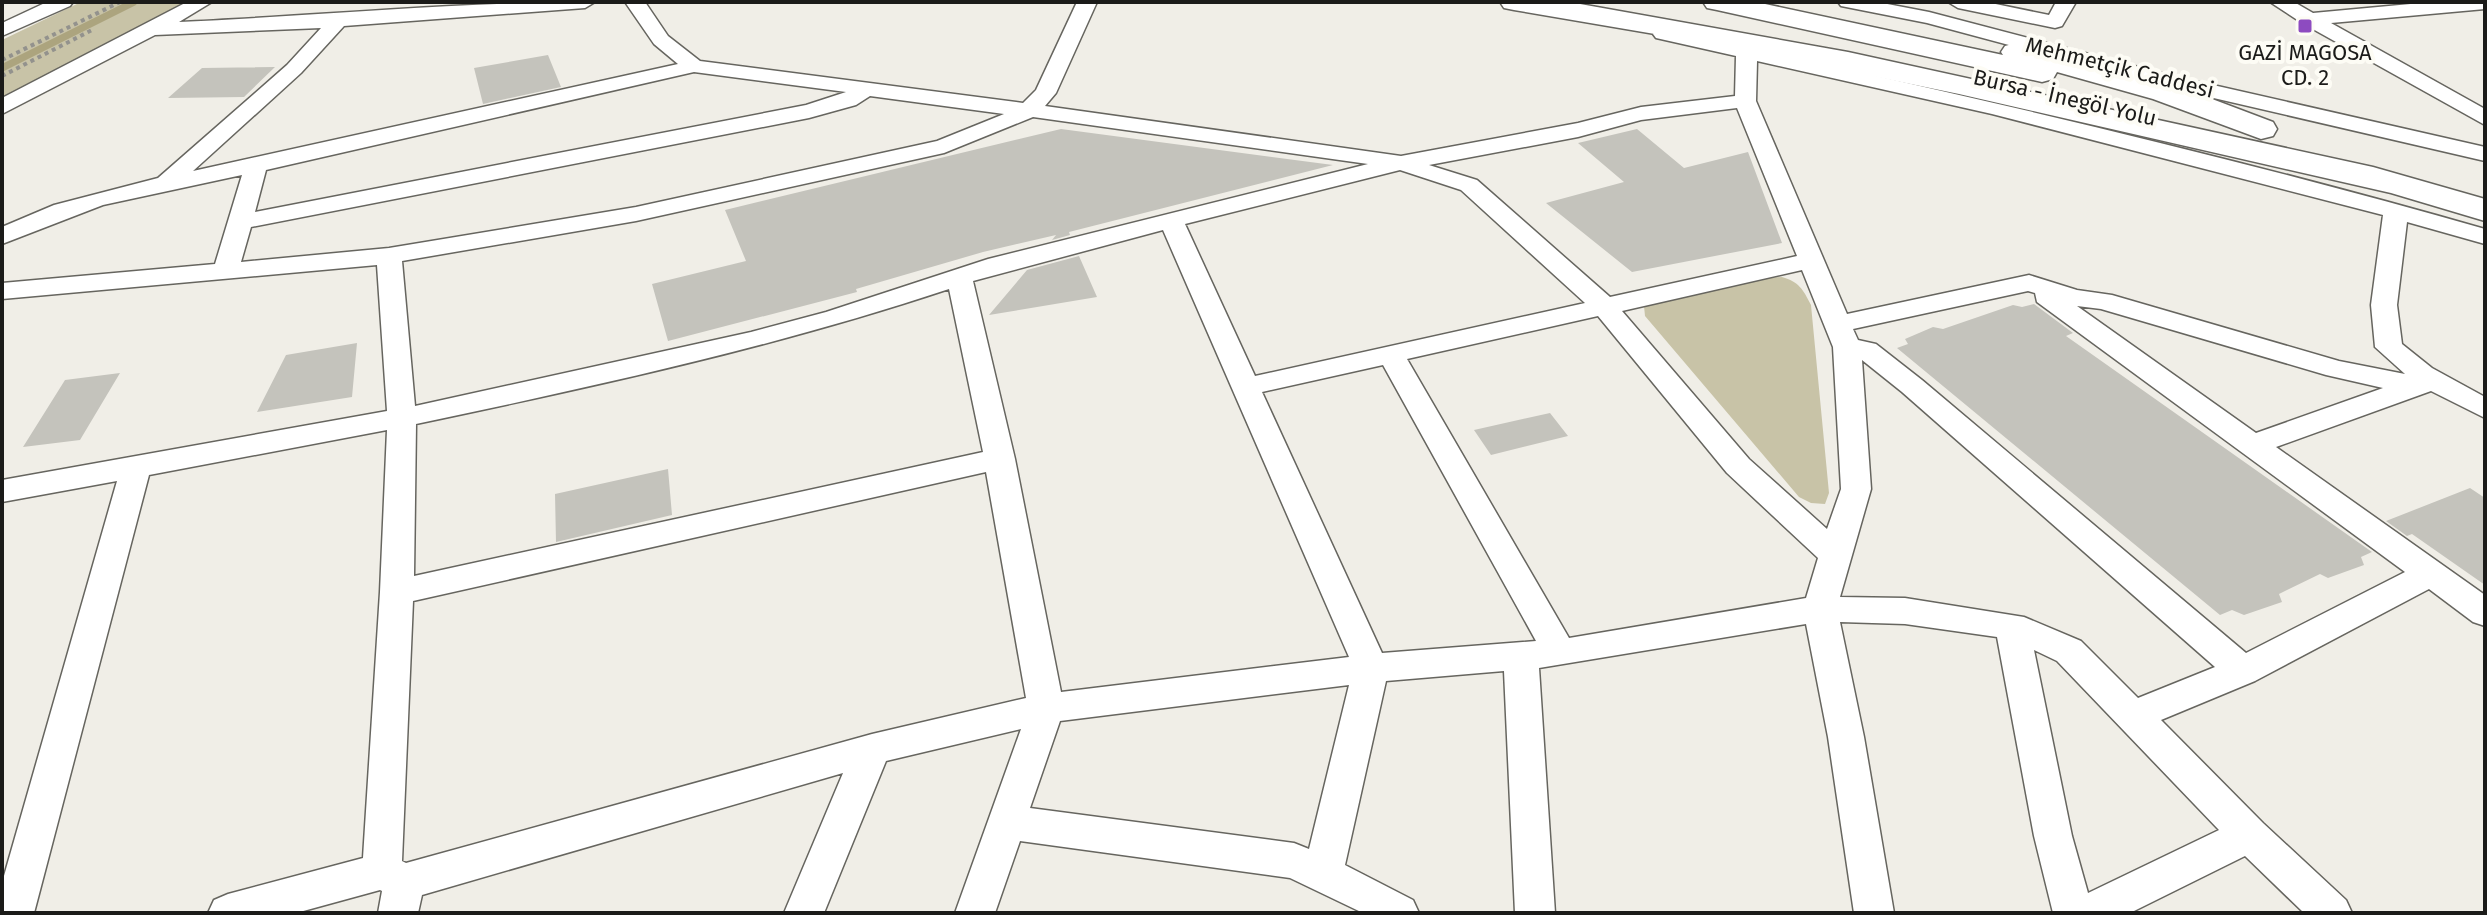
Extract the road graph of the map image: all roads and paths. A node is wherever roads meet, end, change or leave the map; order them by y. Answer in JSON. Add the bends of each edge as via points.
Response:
{"nodes":[{"id":1,"x":63,"y":2,"type":"edge"},
{"id":2,"x":120,"y":2,"type":"edge"},
{"id":3,"x":202,"y":2,"type":"edge"},
{"id":4,"x":585,"y":2,"type":"edge"},
{"id":5,"x":635,"y":2,"type":"edge"},
{"id":6,"x":1087,"y":2,"type":"edge"},
{"id":7,"x":1496,"y":2,"type":"edge"},
{"id":8,"x":1514,"y":2,"type":"edge"},
{"id":9,"x":1639,"y":2,"type":"edge"},
{"id":10,"x":1717,"y":2,"type":"edge"},
{"id":11,"x":1800,"y":2,"type":"edge"},
{"id":12,"x":1848,"y":2,"type":"edge"},
{"id":13,"x":1911,"y":2,"type":"edge"},
{"id":14,"x":1958,"y":2,"type":"edge"},
{"id":15,"x":2066,"y":2,"type":"edge"},
{"id":16,"x":2280,"y":2,"type":"edge"},
{"id":17,"x":2485,"y":3,"type":"edge"},
{"id":18,"x":1929,"y":18,"type":"junction"},
{"id":19,"x":2309,"y":19,"type":"junction"},
{"id":20,"x":338,"y":21,"type":"junction"},
{"id":21,"x":2055,"y":22,"type":"junction"},
{"id":22,"x":95,"y":29,"type":"dead end"},
{"id":23,"x":151,"y":29,"type":"junction"},
{"id":24,"x":2,"y":30,"type":"edge"},
{"id":25,"x":1746,"y":51,"type":"junction"},
{"id":26,"x":2,"y":60,"type":"edge"},
{"id":27,"x":694,"y":66,"type":"junction"},
{"id":28,"x":2109,"y":66,"type":"junction"},
{"id":29,"x":2,"y":76,"type":"edge"},
{"id":30,"x":864,"y":90,"type":"junction"},
{"id":31,"x":1745,"y":101,"type":"junction"},
{"id":32,"x":2,"y":107,"type":"edge"},
{"id":33,"x":1027,"y":112,"type":"junction"},
{"id":34,"x":2485,"y":118,"type":"edge"},
{"id":35,"x":2261,"y":129,"type":"junction"},
{"id":36,"x":2485,"y":154,"type":"edge"},
{"id":37,"x":1401,"y":163,"type":"junction"},
{"id":38,"x":256,"y":166,"type":"junction"},
{"id":39,"x":165,"y":183,"type":"junction"},
{"id":40,"x":2485,"y":190,"type":"edge"},
{"id":41,"x":2398,"y":198,"type":"junction"},
{"id":42,"x":2485,"y":210,"type":"edge"},
{"id":43,"x":2,"y":215,"type":"edge"},
{"id":44,"x":34,"y":220,"type":"junction"},
{"id":45,"x":240,"y":222,"type":"junction"},
{"id":46,"x":1172,"y":222,"type":"junction"},
{"id":47,"x":2,"y":237,"type":"edge"},
{"id":48,"x":2485,"y":237,"type":"edge"},
{"id":49,"x":389,"y":256,"type":"junction"},
{"id":50,"x":1812,"y":260,"type":"junction"},
{"id":51,"x":227,"y":268,"type":"junction"},
{"id":52,"x":959,"y":276,"type":"junction"},
{"id":53,"x":2029,"y":283,"type":"junction"},
{"id":54,"x":2,"y":291,"type":"edge"},
{"id":55,"x":1605,"y":307,"type":"junction"},
{"id":56,"x":1843,"y":336,"type":"junction"},
{"id":57,"x":1391,"y":355,"type":"junction"},
{"id":58,"x":2425,"y":383,"type":"junction"},
{"id":59,"x":1244,"y":387,"type":"junction"},
{"id":60,"x":2485,"y":409,"type":"edge"},
{"id":61,"x":402,"y":418,"type":"junction"},
{"id":62,"x":2252,"y":445,"type":"junction"},
{"id":63,"x":1000,"y":459,"type":"junction"},
{"id":64,"x":135,"y":469,"type":"junction"},
{"id":65,"x":2,"y":491,"type":"edge"},
{"id":66,"x":1835,"y":555,"type":"junction"},
{"id":67,"x":2430,"y":574,"type":"junction"},
{"id":68,"x":397,"y":592,"type":"junction"},
{"id":69,"x":1820,"y":609,"type":"junction"},
{"id":70,"x":2485,"y":613,"type":"edge"},
{"id":71,"x":2012,"y":626,"type":"junction"},
{"id":72,"x":1560,"y":653,"type":"junction"},
{"id":73,"x":1521,"y":656,"type":"junction"},
{"id":74,"x":1371,"y":668,"type":"junction"},
{"id":75,"x":2243,"y":671,"type":"junction"},
{"id":76,"x":1046,"y":708,"type":"junction"},
{"id":77,"x":2133,"y":716,"type":"junction"},
{"id":78,"x":872,"y":749,"type":"junction"},
{"id":79,"x":1006,"y":822,"type":"junction"},
{"id":80,"x":2249,"y":835,"type":"junction"},
{"id":81,"x":1323,"y":875,"type":"junction"},
{"id":82,"x":395,"y":889,"type":"edge"},
{"id":83,"x":1381,"y":908,"type":"edge"},
{"id":84,"x":14,"y":913,"type":"edge"},
{"id":85,"x":228,"y":913,"type":"edge"},
{"id":86,"x":804,"y":913,"type":"edge"},
{"id":87,"x":975,"y":913,"type":"edge"},
{"id":88,"x":1535,"y":913,"type":"edge"},
{"id":89,"x":1874,"y":913,"type":"edge"},
{"id":90,"x":2073,"y":913,"type":"edge"},
{"id":91,"x":2089,"y":913,"type":"edge"},
{"id":92,"x":2332,"y":913,"type":"edge"}],
"edges":[{"from":1,"to":24,"type":"street"},
{"from":2,"to":26,"type":"path"},
{"from":3,"to":23,"type":"street"},
{"from":4,"to":20,"type":"street"},
{"from":5,"to":27,"type":"street","via":[[661,40]]},
{"from":6,"to":33,"type":"street","via":[[1045,93]]},
{"from":7,"to":25,"type":"street"},
{"from":8,"to":41,"type":"highway","via":[[1771,46]]},
{"from":9,"to":41,"type":"highway","name":"Bursa - İnegöl Yolu","via":[[1857,47],[2265,146]]},
{"from":10,"to":35,"type":"highway","name":"Bursa - İnegöl Yolu","via":[[2119,91]]},
{"from":11,"to":35,"type":"highway","via":[[2164,92]]},
{"from":12,"to":18,"type":"street","name":"Mehmetçik Caddesi"},
{"from":13,"to":18,"type":"street"},
{"from":14,"to":21,"type":"street"},
{"from":15,"to":21,"type":"street"},
{"from":16,"to":19,"type":"street"},
{"from":17,"to":19,"type":"street"},
{"from":18,"to":28,"type":"street","name":"Mehmetçik Caddesi"},
{"from":19,"to":34,"type":"street"},
{"from":20,"to":23,"type":"street"},
{"from":20,"to":39,"type":"street","via":[[284,79]]},
{"from":21,"to":28,"type":"street"},
{"from":22,"to":29,"type":"path"},
{"from":23,"to":32,"type":"street"},
{"from":25,"to":31,"type":"street"},
{"from":25,"to":41,"type":"street"},
{"from":27,"to":30,"type":"street"},
{"from":27,"to":38,"type":"street"},
{"from":28,"to":36,"type":"street","name":"Mehmetçik Caddesi"},
{"from":30,"to":33,"type":"street"},
{"from":30,"to":45,"type":"street","via":[[809,111]]},
{"from":31,"to":37,"type":"street","via":[[1641,114]]},
{"from":31,"to":50,"type":"street"},
{"from":33,"to":37,"type":"street"},
{"from":33,"to":49,"type":"street","via":[[944,146],[636,214]]},
{"from":35,"to":40,"type":"highway","name":"Bursa - İnegöl Yolu"},
{"from":37,"to":46,"type":"street"},
{"from":37,"to":55,"type":"street","via":[[1469,185]]},
{"from":38,"to":39,"type":"street"},
{"from":38,"to":45,"type":"street"},
{"from":39,"to":44,"type":"street"},
{"from":41,"to":42,"type":"highway","name":"Bursa - İnegöl Yolu"},
{"from":41,"to":48,"type":"street"},
{"from":41,"to":58,"type":"street","via":[[2384,305],[2389,347]]},
{"from":43,"to":44,"type":"street"},
{"from":44,"to":47,"type":"street"},
{"from":45,"to":51,"type":"street"},
{"from":46,"to":52,"type":"street"},
{"from":46,"to":59,"type":"street"},
{"from":49,"to":51,"type":"street"},
{"from":49,"to":61,"type":"street"},
{"from":50,"to":55,"type":"street"},
{"from":50,"to":56,"type":"street"},
{"from":51,"to":54,"type":"street"},
{"from":52,"to":61,"type":"street","via":[[753,340]]},
{"from":52,"to":63,"type":"street"},
{"from":53,"to":56,"type":"street"},
{"from":53,"to":58,"type":"street","via":[[2336,369]]},
{"from":53,"to":62,"type":"street"},
{"from":55,"to":57,"type":"street"},
{"from":55,"to":66,"type":"street","via":[[1738,466]]},
{"from":56,"to":66,"type":"street","via":[[1856,489]]},
{"from":56,"to":75,"type":"street","via":[[1912,386]]},
{"from":57,"to":59,"type":"street"},
{"from":57,"to":72,"type":"street"},
{"from":58,"to":60,"type":"street"},
{"from":58,"to":62,"type":"street"},
{"from":59,"to":74,"type":"street"},
{"from":61,"to":64,"type":"street"},
{"from":61,"to":68,"type":"street"},
{"from":62,"to":67,"type":"street"},
{"from":63,"to":68,"type":"street"},
{"from":63,"to":76,"type":"street"},
{"from":64,"to":65,"type":"street"},
{"from":64,"to":84,"type":"street"},
{"from":66,"to":69,"type":"street"},
{"from":67,"to":70,"type":"street"},
{"from":67,"to":75,"type":"street"},
{"from":68,"to":82,"type":"street"},
{"from":69,"to":71,"type":"street","via":[[1905,611]]},
{"from":69,"to":72,"type":"street"},
{"from":69,"to":89,"type":"street"},
{"from":71,"to":77,"type":"street","via":[[2069,651]]},
{"from":71,"to":90,"type":"street"},
{"from":72,"to":73,"type":"street"},
{"from":73,"to":74,"type":"street"},
{"from":73,"to":88,"type":"street"},
{"from":74,"to":76,"type":"street"},
{"from":74,"to":81,"type":"street"},
{"from":75,"to":77,"type":"street"},
{"from":76,"to":78,"type":"street"},
{"from":76,"to":79,"type":"street"},
{"from":77,"to":80,"type":"street"},
{"from":78,"to":82,"type":"street"},
{"from":78,"to":86,"type":"street"},
{"from":79,"to":81,"type":"street","via":[[1294,861]]},
{"from":79,"to":87,"type":"street"},
{"from":80,"to":91,"type":"street"},
{"from":80,"to":92,"type":"street"},
{"from":81,"to":83,"type":"street"},
{"from":82,"to":85,"type":"street"}]}
